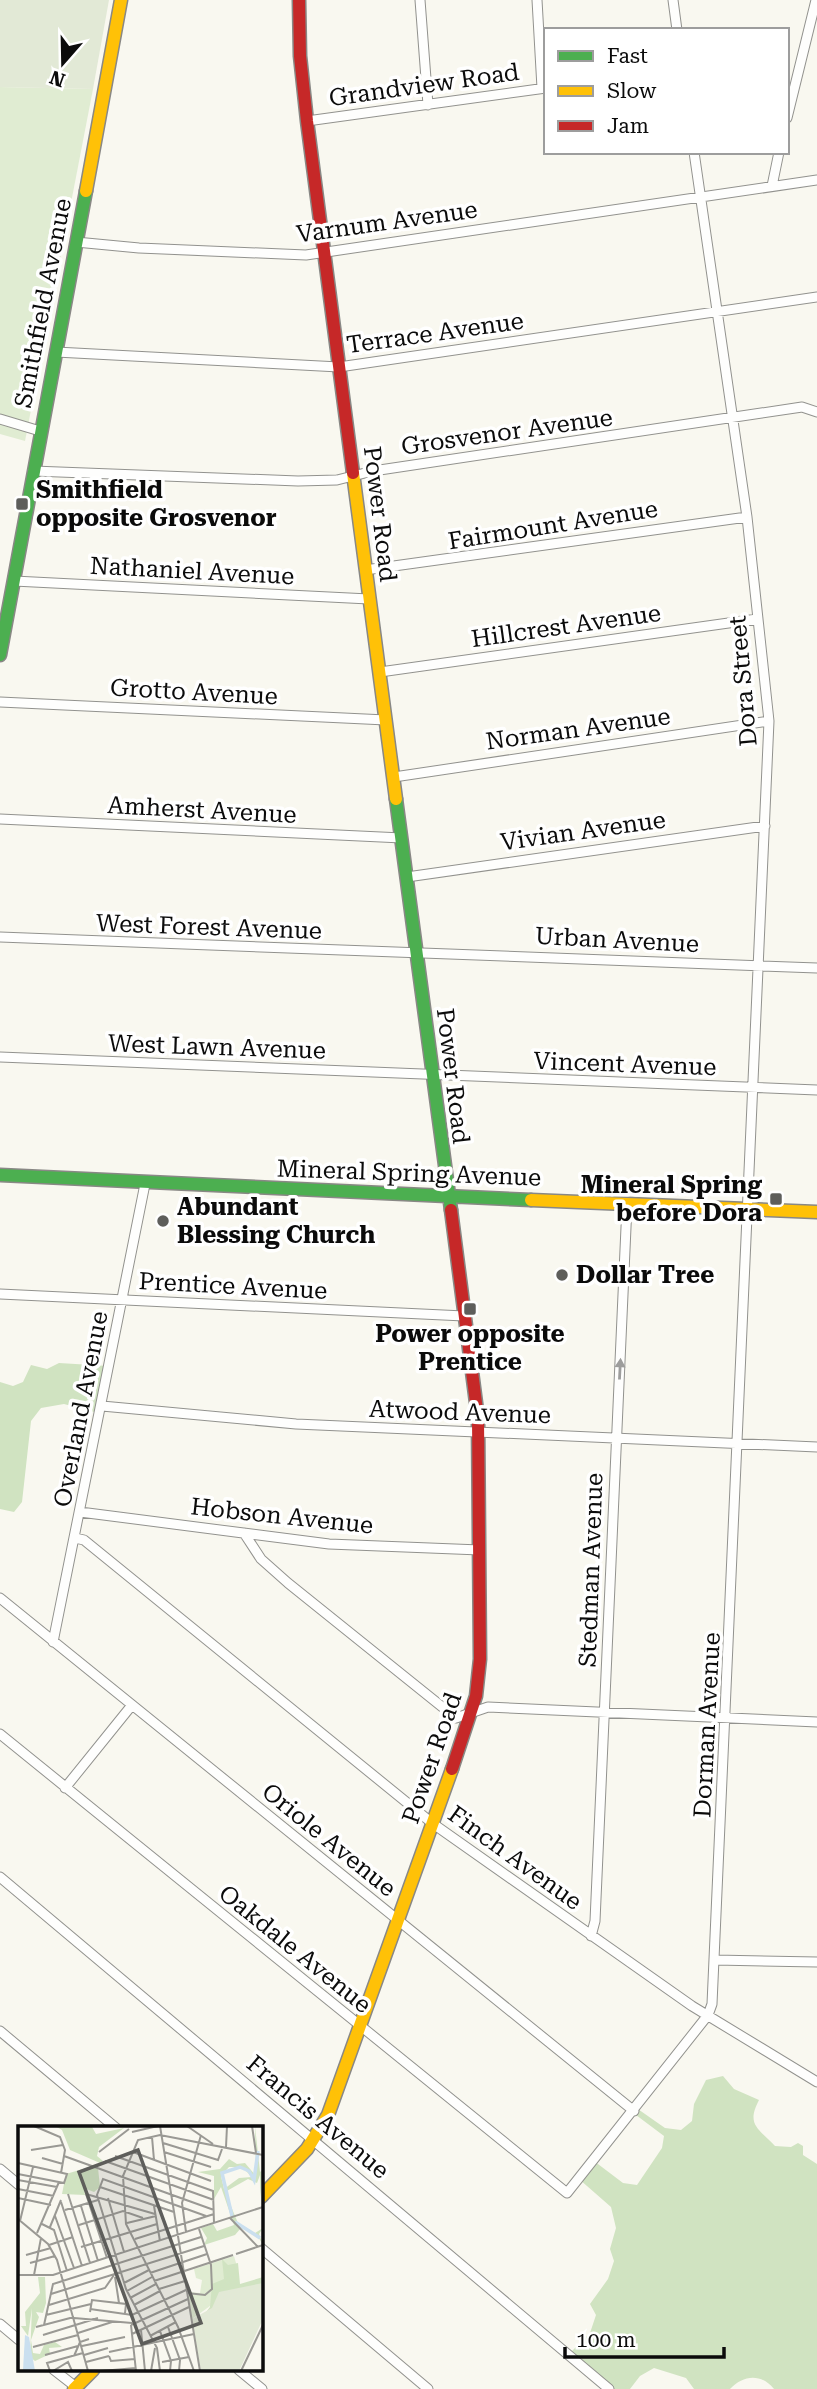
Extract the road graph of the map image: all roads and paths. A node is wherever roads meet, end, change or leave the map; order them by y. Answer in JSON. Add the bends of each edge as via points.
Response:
{"nodes":[{"id":1,"x":121,"y":0,"type":"edge"},
{"id":2,"x":299,"y":0,"type":"edge"},
{"id":3,"x":420,"y":0,"type":"edge"},
{"id":4,"x":537,"y":0,"type":"edge"},
{"id":5,"x":673,"y":0,"type":"edge"},
{"id":6,"x":816,"y":0,"type":"edge"},
{"id":7,"x":677,"y":28,"type":"edge"},
{"id":8,"x":544,"y":88,"type":"edge"},
{"id":9,"x":428,"y":105,"type":"junction"},
{"id":10,"x":789,"y":110,"type":"edge"},
{"id":11,"x":307,"y":121,"type":"junction"},
{"id":12,"x":695,"y":154,"type":"edge"},
{"id":13,"x":779,"y":154,"type":"edge"},
{"id":14,"x":817,"y":180,"type":"edge"},
{"id":15,"x":772,"y":186,"type":"junction"},
{"id":16,"x":701,"y":195,"type":"junction"},
{"id":17,"x":76,"y":242,"type":"junction"},
{"id":18,"x":324,"y":252,"type":"junction"},
{"id":19,"x":817,"y":297,"type":"edge"},
{"id":20,"x":719,"y":313,"type":"junction"},
{"id":21,"x":56,"y":352,"type":"junction"},
{"id":22,"x":339,"y":367,"type":"junction"},
{"id":23,"x":817,"y":412,"type":"edge"},
{"id":24,"x":0,"y":419,"type":"edge"},
{"id":25,"x":732,"y":419,"type":"junction"},
{"id":26,"x":40,"y":431,"type":"junction"},
{"id":27,"x":33,"y":471,"type":"junction"},
{"id":28,"x":355,"y":476,"type":"junction"},
{"id":29,"x":747,"y":517,"type":"junction"},
{"id":30,"x":365,"y":570,"type":"junction"},
{"id":31,"x":14,"y":581,"type":"junction"},
{"id":32,"x":369,"y":599,"type":"junction"},
{"id":33,"x":757,"y":619,"type":"junction"},
{"id":34,"x":0,"y":655,"type":"edge"},
{"id":35,"x":380,"y":672,"type":"junction"},
{"id":36,"x":0,"y":702,"type":"edge"},
{"id":37,"x":386,"y":720,"type":"junction"},
{"id":38,"x":769,"y":721,"type":"junction"},
{"id":39,"x":394,"y":777,"type":"junction"},
{"id":40,"x":0,"y":819,"type":"edge"},
{"id":41,"x":765,"y":826,"type":"junction"},
{"id":42,"x":402,"y":838,"type":"junction"},
{"id":43,"x":407,"y":877,"type":"junction"},
{"id":44,"x":0,"y":937,"type":"edge"},
{"id":45,"x":416,"y":953,"type":"junction"},
{"id":46,"x":759,"y":967,"type":"junction"},
{"id":47,"x":817,"y":968,"type":"edge"},
{"id":48,"x":0,"y":1057,"type":"edge"},
{"id":49,"x":432,"y":1075,"type":"junction"},
{"id":50,"x":755,"y":1088,"type":"junction"},
{"id":51,"x":817,"y":1090,"type":"edge"},
{"id":52,"x":0,"y":1175,"type":"edge"},
{"id":53,"x":145,"y":1184,"type":"junction"},
{"id":54,"x":447,"y":1196,"type":"junction"},
{"id":55,"x":626,"y":1205,"type":"junction"},
{"id":56,"x":748,"y":1210,"type":"junction"},
{"id":57,"x":817,"y":1212,"type":"edge"},
{"id":58,"x":0,"y":1294,"type":"edge"},
{"id":59,"x":121,"y":1300,"type":"junction"},
{"id":60,"x":464,"y":1316,"type":"junction"},
{"id":61,"x":102,"y":1406,"type":"junction"},
{"id":62,"x":479,"y":1431,"type":"junction"},
{"id":63,"x":616,"y":1438,"type":"junction"},
{"id":64,"x":738,"y":1444,"type":"junction"},
{"id":65,"x":817,"y":1447,"type":"edge"},
{"id":66,"x":80,"y":1511,"type":"junction"},
{"id":67,"x":244,"y":1534,"type":"junction"},
{"id":68,"x":75,"y":1538,"type":"junction"},
{"id":69,"x":480,"y":1549,"type":"junction"},
{"id":70,"x":0,"y":1598,"type":"edge"},
{"id":71,"x":53,"y":1642,"type":"junction"},
{"id":72,"x":132,"y":1705,"type":"junction"},
{"id":73,"x":471,"y":1712,"type":"junction"},
{"id":74,"x":604,"y":1715,"type":"junction"},
{"id":75,"x":727,"y":1720,"type":"junction"},
{"id":76,"x":817,"y":1723,"type":"edge"},
{"id":77,"x":0,"y":1734,"type":"edge"},
{"id":78,"x":65,"y":1788,"type":"junction"},
{"id":79,"x":432,"y":1823,"type":"junction"},
{"id":80,"x":0,"y":1877,"type":"edge"},
{"id":81,"x":398,"y":1921,"type":"junction"},
{"id":82,"x":591,"y":1937,"type":"junction"},
{"id":83,"x":715,"y":1961,"type":"junction"},
{"id":84,"x":817,"y":1962,"type":"edge"},
{"id":85,"x":708,"y":2015,"type":"junction"},
{"id":86,"x":361,"y":2027,"type":"junction"},
{"id":87,"x":0,"y":2031,"type":"edge"},
{"id":88,"x":817,"y":2082,"type":"edge"},
{"id":89,"x":634,"y":2111,"type":"junction"},
{"id":90,"x":114,"y":2126,"type":"edge"},
{"id":91,"x":314,"y":2139,"type":"junction"},
{"id":92,"x":0,"y":2169,"type":"edge"},
{"id":93,"x":18,"y":2184,"type":"edge"},
{"id":94,"x":567,"y":2193,"type":"joint"},
{"id":95,"x":262,"y":2196,"type":"edge"},
{"id":96,"x":262,"y":2249,"type":"edge"},
{"id":97,"x":0,"y":2324,"type":"edge"},
{"id":98,"x":18,"y":2339,"type":"edge"},
{"id":99,"x":56,"y":2372,"type":"edge"},
{"id":100,"x":91,"y":2372,"type":"edge"},
{"id":101,"x":241,"y":2372,"type":"edge"},
{"id":102,"x":75,"y":2388,"type":"edge"},
{"id":103,"x":262,"y":2389,"type":"edge"},
{"id":104,"x":428,"y":2389,"type":"edge"},
{"id":105,"x":609,"y":2389,"type":"edge"}],
"edges":[{"from":1,"to":17,"type":"main road","name":"Smithfield Avenue"},
{"from":2,"to":11,"type":"main road","name":"Power Road"},
{"from":3,"to":9,"type":"street"},
{"from":4,"to":8,"type":"street"},
{"from":5,"to":7,"type":"street"},
{"from":6,"to":10,"type":"street"},
{"from":8,"to":9,"type":"street","name":"Grandview Road"},
{"from":9,"to":11,"type":"street","name":"Grandview Road"},
{"from":11,"to":18,"type":"main road","name":"Power Road"},
{"from":12,"to":16,"type":"street","name":"Dora Street"},
{"from":13,"to":15,"type":"street"},
{"from":14,"to":15,"type":"street","name":"Varnum Avenue"},
{"from":15,"to":16,"type":"street","name":"Varnum Avenue"},
{"from":16,"to":18,"type":"street","name":"Varnum Avenue"},
{"from":16,"to":20,"type":"street","name":"Dora Street"},
{"from":17,"to":18,"type":"street","name":"Varnum Avenue","via":[[286,256]]},
{"from":17,"to":21,"type":"main road","name":"Smithfield Avenue"},
{"from":18,"to":22,"type":"main road","name":"Power Road"},
{"from":19,"to":20,"type":"street","name":"Terrace Avenue"},
{"from":20,"to":22,"type":"street","name":"Terrace Avenue"},
{"from":20,"to":25,"type":"street","name":"Dora Street"},
{"from":21,"to":22,"type":"street","name":"Terrace Avenue"},
{"from":21,"to":26,"type":"main road","name":"Smithfield Avenue"},
{"from":22,"to":28,"type":"main road","name":"Power Road"},
{"from":23,"to":25,"type":"street","name":"Grosvenor Avenue","via":[[802,407]]},
{"from":24,"to":26,"type":"street"},
{"from":25,"to":28,"type":"street","name":"Grosvenor Avenue"},
{"from":25,"to":29,"type":"street","name":"Dora Street"},
{"from":26,"to":27,"type":"main road","name":"Smithfield Avenue"},
{"from":27,"to":28,"type":"street","name":"Grosvenor Avenue","via":[[298,481]]},
{"from":27,"to":31,"type":"main road","name":"Smithfield Avenue"},
{"from":28,"to":30,"type":"main road","name":"Power Road"},
{"from":29,"to":30,"type":"street","name":"Fairmount Avenue"},
{"from":29,"to":33,"type":"street","name":"Dora Street"},
{"from":30,"to":32,"type":"main road","name":"Power Road"},
{"from":31,"to":32,"type":"street","name":"Nathaniel Avenue"},
{"from":31,"to":34,"type":"main road","name":"Smithfield Avenue"},
{"from":32,"to":35,"type":"main road","name":"Power Road"},
{"from":33,"to":35,"type":"street","name":"Hillcrest Avenue"},
{"from":33,"to":38,"type":"street","name":"Dora Street"},
{"from":35,"to":37,"type":"main road","name":"Power Road"},
{"from":36,"to":37,"type":"street","name":"Grotto Avenue"},
{"from":37,"to":39,"type":"main road","name":"Power Road"},
{"from":38,"to":39,"type":"street","name":"Norman Avenue"},
{"from":38,"to":41,"type":"street","name":"Dora Street"},
{"from":39,"to":42,"type":"main road","name":"Power Road"},
{"from":40,"to":42,"type":"street","name":"Amherst Avenue"},
{"from":41,"to":43,"type":"street","name":"Vivian Avenue"},
{"from":41,"to":46,"type":"street","name":"Dora Street"},
{"from":42,"to":43,"type":"main road","name":"Power Road"},
{"from":43,"to":45,"type":"main road","name":"Power Road"},
{"from":44,"to":45,"type":"street","name":"West Forest Avenue"},
{"from":45,"to":46,"type":"street","name":"Urban Avenue"},
{"from":45,"to":49,"type":"main road","name":"Power Road"},
{"from":46,"to":47,"type":"street","name":"Urban Avenue"},
{"from":46,"to":50,"type":"street","name":"Dora Street"},
{"from":48,"to":49,"type":"street","name":"West Lawn Avenue"},
{"from":49,"to":50,"type":"street","name":"Vincent Avenue"},
{"from":49,"to":54,"type":"main road","name":"Power Road"},
{"from":50,"to":51,"type":"street","name":"Vincent Avenue"},
{"from":50,"to":56,"type":"street","name":"Dora Street"},
{"from":52,"to":53,"type":"main road","name":"Mineral Spring Avenue"},
{"from":53,"to":54,"type":"main road","name":"Mineral Spring Avenue"},
{"from":53,"to":59,"type":"street","name":"Overland Avenue"},
{"from":54,"to":55,"type":"main road","name":"Mineral Spring Avenue"},
{"from":54,"to":60,"type":"main road","name":"Power Road"},
{"from":55,"to":56,"type":"main road","name":"Mineral Spring Avenue"},
{"from":63,"to":55,"type":"street","name":"Stedman Avenue","one_way":true},
{"from":56,"to":57,"type":"main road","name":"Mineral Spring Avenue"},
{"from":56,"to":64,"type":"street","name":"Dorman Avenue"},
{"from":58,"to":59,"type":"street","name":"Prentice Avenue"},
{"from":59,"to":60,"type":"street","name":"Prentice Avenue"},
{"from":59,"to":61,"type":"street","name":"Overland Avenue"},
{"from":60,"to":62,"type":"main road","name":"Power Road"},
{"from":61,"to":62,"type":"street","name":"Atwood Avenue","via":[[296,1424]]},
{"from":61,"to":66,"type":"street","name":"Overland Avenue"},
{"from":62,"to":63,"type":"street","name":"Atwood Avenue"},
{"from":62,"to":69,"type":"main road","name":"Power Road"},
{"from":63,"to":64,"type":"street","name":"Atwood Avenue"},
{"from":63,"to":74,"type":"street","name":"Stedman Avenue"},
{"from":64,"to":65,"type":"street","name":"Atwood Avenue"},
{"from":64,"to":75,"type":"street","name":"Dorman Avenue"},
{"from":66,"to":67,"type":"street","name":"Hobson Avenue"},
{"from":66,"to":68,"type":"street","name":"Overland Avenue"},
{"from":67,"to":69,"type":"street","name":"Hobson Avenue","via":[[329,1544]]},
{"from":67,"to":73,"type":"street","via":[[261,1559],[288,1583],[446,1711],[456,1718]]},
{"from":68,"to":71,"type":"street","name":"Overland Avenue"},
{"from":68,"to":79,"type":"street","name":"Finch Avenue","via":[[84,1540],[212,1642]]},
{"from":69,"to":73,"type":"main road","name":"Power Road","via":[[480,1658]]},
{"from":70,"to":71,"type":"street","name":"Oriole Avenue"},
{"from":71,"to":72,"type":"street","name":"Oriole Avenue"},
{"from":72,"to":78,"type":"street"},
{"from":72,"to":81,"type":"street","name":"Oriole Avenue"},
{"from":73,"to":74,"type":"street","via":[[488,1707]]},
{"from":73,"to":79,"type":"main road","name":"Power Road"},
{"from":74,"to":75,"type":"street"},
{"from":74,"to":82,"type":"street","name":"Stedman Avenue","via":[[596,1921]]},
{"from":75,"to":76,"type":"street"},
{"from":75,"to":83,"type":"street","name":"Dorman Avenue"},
{"from":77,"to":78,"type":"street","name":"Oakdale Avenue"},
{"from":78,"to":86,"type":"street","name":"Oakdale Avenue"},
{"from":79,"to":81,"type":"main road","name":"Power Road"},
{"from":79,"to":82,"type":"street","name":"Finch Avenue"},
{"from":80,"to":91,"type":"street","name":"Francis Avenue"},
{"from":81,"to":86,"type":"main road","name":"Power Road"},
{"from":81,"to":89,"type":"street","name":"Oriole Avenue"},
{"from":82,"to":85,"type":"street","name":"Finch Avenue"},
{"from":83,"to":84,"type":"street"},
{"from":83,"to":85,"type":"street","name":"Dorman Avenue"},
{"from":85,"to":88,"type":"street","name":"Finch Avenue"},
{"from":85,"to":89,"type":"street","name":"Dorman Avenue"},
{"from":86,"to":91,"type":"main road","name":"Power Road","via":[[328,2115]]},
{"from":86,"to":94,"type":"street","name":"Oakdale Avenue"},
{"from":87,"to":90,"type":"street"},
{"from":89,"to":94,"type":"street","name":"Dorman Avenue"},
{"from":91,"to":95,"type":"main road","name":"Power Road"},
{"from":91,"to":105,"type":"street","name":"Francis Avenue"},
{"from":92,"to":93,"type":"street"},
{"from":96,"to":104,"type":"street"},
{"from":97,"to":98,"type":"street"},
{"from":99,"to":102,"type":"street"},
{"from":100,"to":102,"type":"main road"},
{"from":101,"to":103,"type":"street"}]}
